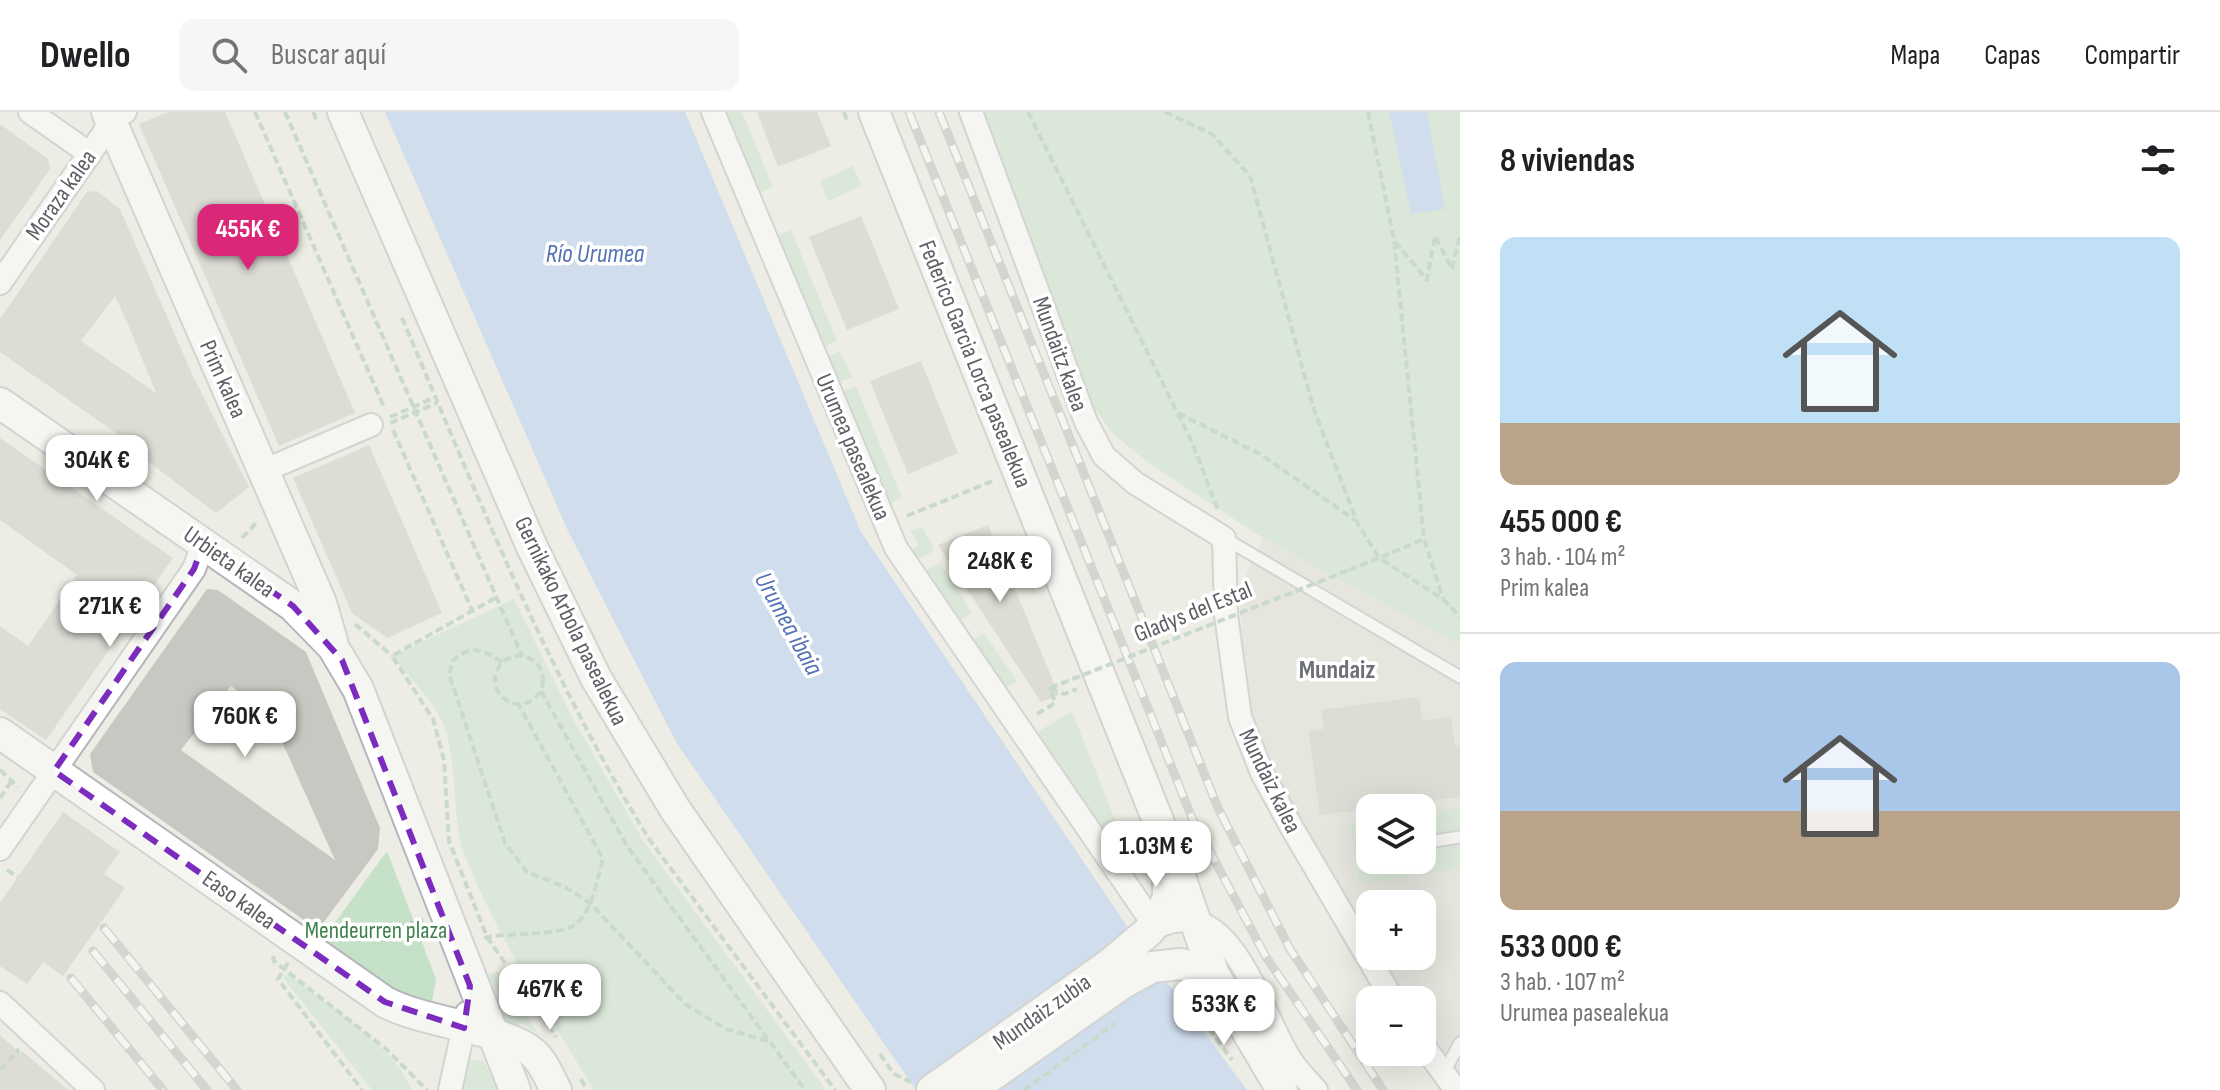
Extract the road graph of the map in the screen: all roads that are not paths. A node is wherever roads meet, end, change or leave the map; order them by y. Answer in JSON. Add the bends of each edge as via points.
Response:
{"nodes":[{"id":1,"x":30,"y":112,"type":"edge"},
{"id":2,"x":343,"y":112,"type":"edge"},
{"id":3,"x":713,"y":112,"type":"edge"},
{"id":4,"x":874,"y":112,"type":"edge"},
{"id":5,"x":971,"y":112,"type":"edge"},
{"id":6,"x":114,"y":114,"type":"edge"},
{"id":7,"x":90,"y":154,"type":"junction"},
{"id":8,"x":0,"y":283,"type":"edge"},
{"id":9,"x":0,"y":403,"type":"edge"},
{"id":10,"x":380,"y":421,"type":"road end"},
{"id":11,"x":263,"y":471,"type":"junction"},
{"id":12,"x":1224,"y":538,"type":"junction"},
{"id":13,"x":203,"y":544,"type":"junction"},
{"id":14,"x":333,"y":647,"type":"junction"},
{"id":15,"x":1460,"y":677,"type":"edge"},
{"id":16,"x":0,"y":733,"type":"edge"},
{"id":17,"x":54,"y":771,"type":"junction"},
{"id":18,"x":1460,"y":837,"type":"edge"},
{"id":19,"x":1165,"y":838,"type":"junction"},
{"id":20,"x":1436,"y":841,"type":"edge"},
{"id":21,"x":0,"y":849,"type":"edge"},
{"id":22,"x":1194,"y":922,"type":"junction"},
{"id":23,"x":1145,"y":929,"type":"junction"},
{"id":24,"x":1237,"y":956,"type":"junction"},
{"id":25,"x":463,"y":959,"type":"junction"},
{"id":26,"x":1214,"y":975,"type":"junction"},
{"id":27,"x":1385,"y":986,"type":"edge"},
{"id":28,"x":0,"y":1003,"type":"edge"},
{"id":29,"x":464,"y":1028,"type":"junction"},
{"id":30,"x":496,"y":1042,"type":"junction"},
{"id":31,"x":1460,"y":1043,"type":"edge"},
{"id":32,"x":457,"y":1060,"type":"junction"},
{"id":33,"x":1436,"y":1064,"type":"edge"},
{"id":34,"x":1275,"y":1078,"type":"edge"},
{"id":35,"x":1449,"y":1082,"type":"edge"},
{"id":36,"x":562,"y":1083,"type":"edge"},
{"id":37,"x":922,"y":1086,"type":"edge"},
{"id":38,"x":450,"y":1088,"type":"edge"},
{"id":39,"x":93,"y":1090,"type":"edge"},
{"id":40,"x":515,"y":1090,"type":"edge"},
{"id":41,"x":870,"y":1090,"type":"edge"},
{"id":42,"x":971,"y":1090,"type":"edge"},
{"id":43,"x":1310,"y":1090,"type":"edge"},
{"id":44,"x":1316,"y":1090,"type":"edge"}],
"edges":[{"from":1,"to":7,"type":"street"},
{"from":2,"to":41,"type":"main road","name":"Gernikako Arbola pasealekua","via":[[532,547],[596,678],[675,809]]},
{"from":3,"to":23,"type":"street","name":"Urumea pasealekua","via":[[896,548],[1018,726]]},
{"from":4,"to":19,"type":"main road","name":"Federico Garcia Lorca pasealekua"},
{"from":5,"to":12,"type":"street","name":"Mundaitz kalea","via":[[1086,422],[1104,456],[1135,483]]},
{"from":6,"to":7,"type":"street","name":"Moraza kalea"},
{"from":6,"to":11,"type":"main road","name":"Prim kalea"},
{"from":7,"to":8,"type":"street","name":"Moraza kalea"},
{"from":9,"to":13,"type":"main road","name":"Urbieta kalea"},
{"from":10,"to":11,"type":"street"},
{"from":11,"to":14,"type":"main road","name":"Prim kalea","via":[[321,603]]},
{"from":12,"to":15,"type":"lane"},
{"from":12,"to":27,"type":"street","name":"Mundaiz kalea","via":[[1226,615],[1240,717],[1262,773]]},
{"from":13,"to":14,"type":"main road","name":"Urbieta kalea","via":[[293,606]]},
{"from":13,"to":17,"type":"street","via":[[194,569]]},
{"from":14,"to":25,"type":"main road","via":[[358,689]]},
{"from":16,"to":17,"type":"main road","name":"Easo kalea"},
{"from":17,"to":21,"type":"street"},
{"from":17,"to":29,"type":"main road","name":"Easo kalea","via":[[400,1010]]},
{"from":18,"to":20,"type":"lane"},
{"from":19,"to":22,"type":"main road","name":"Federico Garcia Lorca pasealekua"},
{"from":19,"to":23,"type":"main road","name":"Federico Garcia Lorca pasealekua","via":[[1168,897],[1161,915]]},
{"from":22,"to":23,"type":"street"},
{"from":22,"to":24,"type":"street","via":[[1220,935]]},
{"from":22,"to":26,"type":"main road","name":"Federico Garcia Lorca pasealekua"},
{"from":23,"to":37,"type":"main road","name":"Mundaiz zubia"},
{"from":24,"to":26,"type":"street","via":[[1226,952],[1216,957]]},
{"from":24,"to":44,"type":"street","via":[[1292,1061]]},
{"from":25,"to":29,"type":"street","via":[[469,1002]]},
{"from":25,"to":30,"type":"main road"},
{"from":26,"to":34,"type":"main road"},
{"from":26,"to":42,"type":"main road","name":"Mundaiz zubia","via":[[1167,964],[1123,983]]},
{"from":28,"to":39,"type":"street"},
{"from":29,"to":30,"type":"main road","name":"Easo kalea"},
{"from":29,"to":32,"type":"street"},
{"from":30,"to":32,"type":"street","via":[[475,1045]]},
{"from":30,"to":36,"type":"main road","name":"Easo kalea","via":[[530,1050]]},
{"from":30,"to":40,"type":"main road"},
{"from":31,"to":35,"type":"lane"},
{"from":32,"to":38,"type":"street"},
{"from":33,"to":35,"type":"street"},
{"from":34,"to":43,"type":"street"}]}
